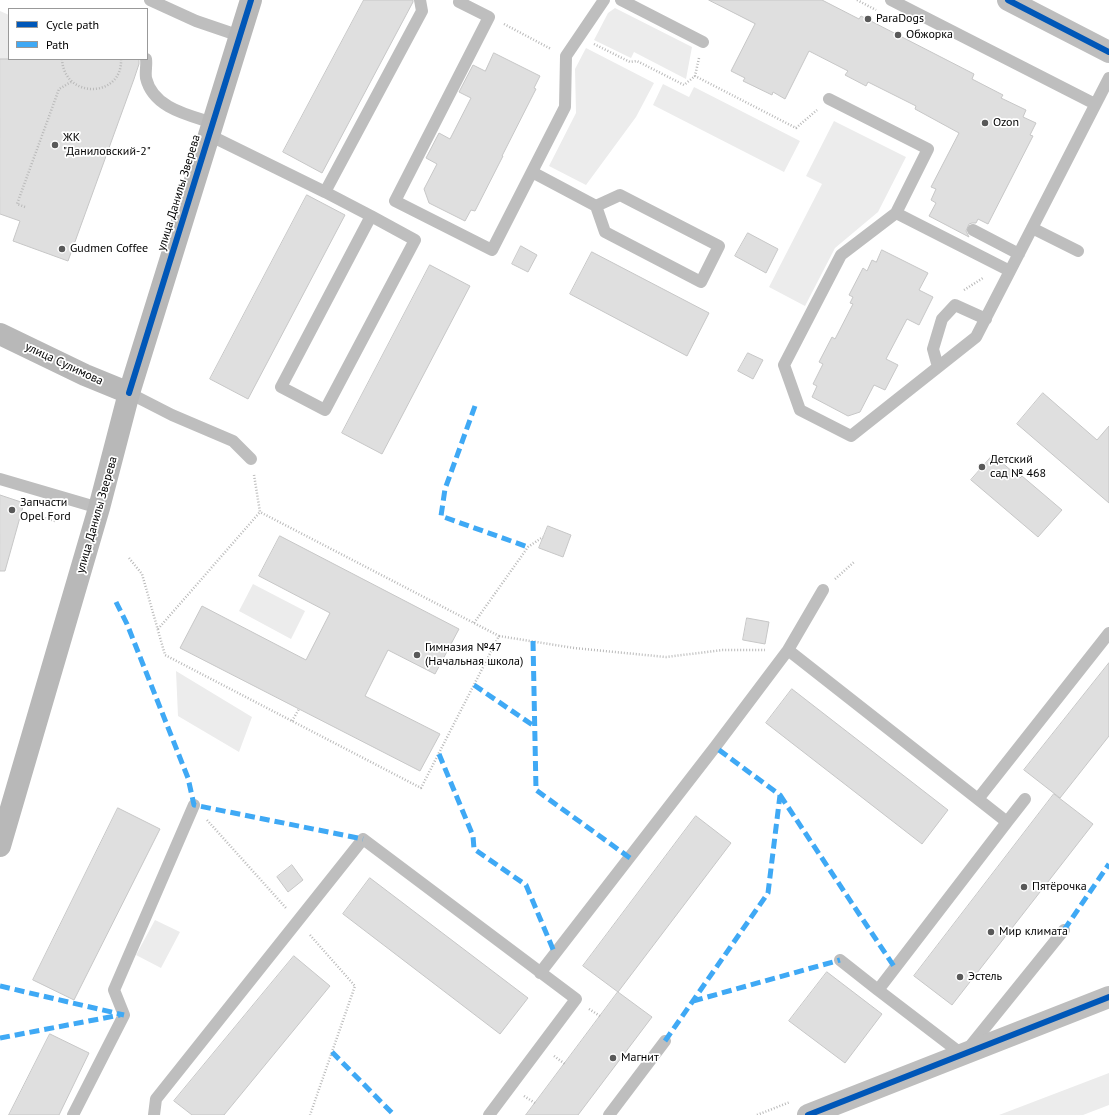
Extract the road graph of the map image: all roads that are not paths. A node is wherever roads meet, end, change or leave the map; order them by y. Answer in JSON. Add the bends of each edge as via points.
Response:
{"nodes":[{"id":1,"x":150,"y":0,"type":"edge"},
{"id":2,"x":251,"y":0,"type":"edge"},
{"id":3,"x":420,"y":0,"type":"edge"},
{"id":4,"x":460,"y":0,"type":"edge"},
{"id":5,"x":604,"y":0,"type":"edge"},
{"id":6,"x":621,"y":0,"type":"edge"},
{"id":7,"x":891,"y":0,"type":"edge"},
{"id":8,"x":1008,"y":0,"type":"edge"},
{"id":9,"x":240,"y":36,"type":"junction"},
{"id":10,"x":703,"y":42,"type":"road end"},
{"id":11,"x":1109,"y":52,"type":"edge"},
{"id":12,"x":146,"y":60,"type":"edge"},
{"id":13,"x":1109,"y":78,"type":"edge"},
{"id":14,"x":829,"y":99,"type":"road end"},
{"id":15,"x":1095,"y":104,"type":"junction"},
{"id":16,"x":211,"y":129,"type":"junction"},
{"id":17,"x":532,"y":172,"type":"junction"},
{"id":18,"x":325,"y":192,"type":"junction"},
{"id":19,"x":596,"y":206,"type":"junction"},
{"id":20,"x":896,"y":213,"type":"junction"},
{"id":21,"x":371,"y":216,"type":"junction"},
{"id":22,"x":1032,"y":228,"type":"junction"},
{"id":23,"x":973,"y":230,"type":"dead end"},
{"id":24,"x":1078,"y":251,"type":"dead end"},
{"id":25,"x":1019,"y":254,"type":"junction"},
{"id":26,"x":1006,"y":269,"type":"junction"},
{"id":27,"x":986,"y":319,"type":"junction"},
{"id":28,"x":0,"y":334,"type":"edge"},
{"id":29,"x":938,"y":367,"type":"junction"},
{"id":30,"x":129,"y":393,"type":"junction"},
{"id":31,"x":251,"y":459,"type":"road end"},
{"id":32,"x":0,"y":479,"type":"edge"},
{"id":33,"x":99,"y":508,"type":"junction"},
{"id":34,"x":823,"y":590,"type":"road end"},
{"id":35,"x":1109,"y":633,"type":"edge"},
{"id":36,"x":788,"y":650,"type":"junction"},
{"id":37,"x":978,"y":799,"type":"junction"},
{"id":38,"x":1025,"y":799,"type":"dead end"},
{"id":39,"x":194,"y":805,"type":"road end"},
{"id":40,"x":1007,"y":822,"type":"junction"},
{"id":41,"x":0,"y":846,"type":"edge"},
{"id":42,"x":1064,"y":930,"type":"dead end"},
{"id":43,"x":840,"y":960,"type":"dead end"},
{"id":44,"x":540,"y":973,"type":"junction"},
{"id":45,"x":878,"y":990,"type":"junction"},
{"id":46,"x":1109,"y":997,"type":"edge"},
{"id":47,"x":665,"y":1041,"type":"dead end"},
{"id":48,"x":963,"y":1055,"type":"junction"},
{"id":49,"x":73,"y":1115,"type":"edge"},
{"id":50,"x":154,"y":1115,"type":"edge"},
{"id":51,"x":489,"y":1115,"type":"edge"},
{"id":52,"x":609,"y":1115,"type":"edge"},
{"id":53,"x":808,"y":1115,"type":"edge"}],
"edges":[{"from":1,"to":9,"type":"lane","via":[[196,21]]},
{"from":2,"to":9,"type":"main road","name":"улица Данилы Зверева"},
{"from":3,"to":18,"type":"lane","via":[[422,11]]},
{"from":4,"to":17,"type":"lane","via":[[459,2],[489,17],[395,201],[492,250]]},
{"from":5,"to":17,"type":"lane","via":[[566,56],[565,107]]},
{"from":6,"to":10,"type":"lane"},
{"from":7,"to":15,"type":"lane"},
{"from":8,"to":11,"type":"street"},
{"from":9,"to":16,"type":"main road","name":"улица Данилы Зверева"},
{"from":12,"to":16,"type":"lane","via":[[146,77],[156,96],[175,111]]},
{"from":13,"to":15,"type":"lane"},
{"from":14,"to":20,"type":"lane","via":[[928,149]]},
{"from":15,"to":22,"type":"lane"},
{"from":16,"to":18,"type":"lane"},
{"from":16,"to":30,"type":"main road","name":"улица Данилы Зверева"},
{"from":17,"to":19,"type":"lane"},
{"from":18,"to":21,"type":"lane"},
{"from":19,"to":19,"type":"lane","via":[[605,232],[700,282],[719,246],[620,195]]},
{"from":20,"to":26,"type":"lane"},
{"from":20,"to":29,"type":"lane","via":[[841,255],[784,365],[800,410],[851,436]]},
{"from":21,"to":21,"type":"lane","via":[[281,387],[325,410],[415,240]]},
{"from":22,"to":24,"type":"lane"},
{"from":22,"to":25,"type":"lane"},
{"from":23,"to":25,"type":"lane"},
{"from":25,"to":26,"type":"lane"},
{"from":26,"to":27,"type":"lane"},
{"from":27,"to":29,"type":"lane","via":[[976,337]]},
{"from":27,"to":29,"type":"lane","via":[[955,305],[942,319],[933,348]]},
{"from":28,"to":30,"type":"main road","name":"улица Сулимова"},
{"from":30,"to":31,"type":"lane","via":[[233,441]]},
{"from":30,"to":33,"type":"main road","name":"улица Данилы Зверева"},
{"from":32,"to":33,"type":"lane"},
{"from":33,"to":41,"type":"main road","name":"улица Данилы Зверева"},
{"from":34,"to":36,"type":"lane"},
{"from":35,"to":37,"type":"lane"},
{"from":36,"to":37,"type":"lane"},
{"from":36,"to":44,"type":"lane"},
{"from":37,"to":40,"type":"lane"},
{"from":38,"to":40,"type":"lane"},
{"from":39,"to":49,"type":"lane","via":[[114,990],[124,1015]]},
{"from":40,"to":45,"type":"lane"},
{"from":42,"to":48,"type":"lane"},
{"from":43,"to":45,"type":"lane"},
{"from":44,"to":50,"type":"lane","via":[[363,839],[156,1099]]},
{"from":44,"to":51,"type":"lane","via":[[576,999]]},
{"from":45,"to":48,"type":"lane"},
{"from":46,"to":48,"type":"street"},
{"from":47,"to":52,"type":"lane"},
{"from":48,"to":53,"type":"street"}]}
